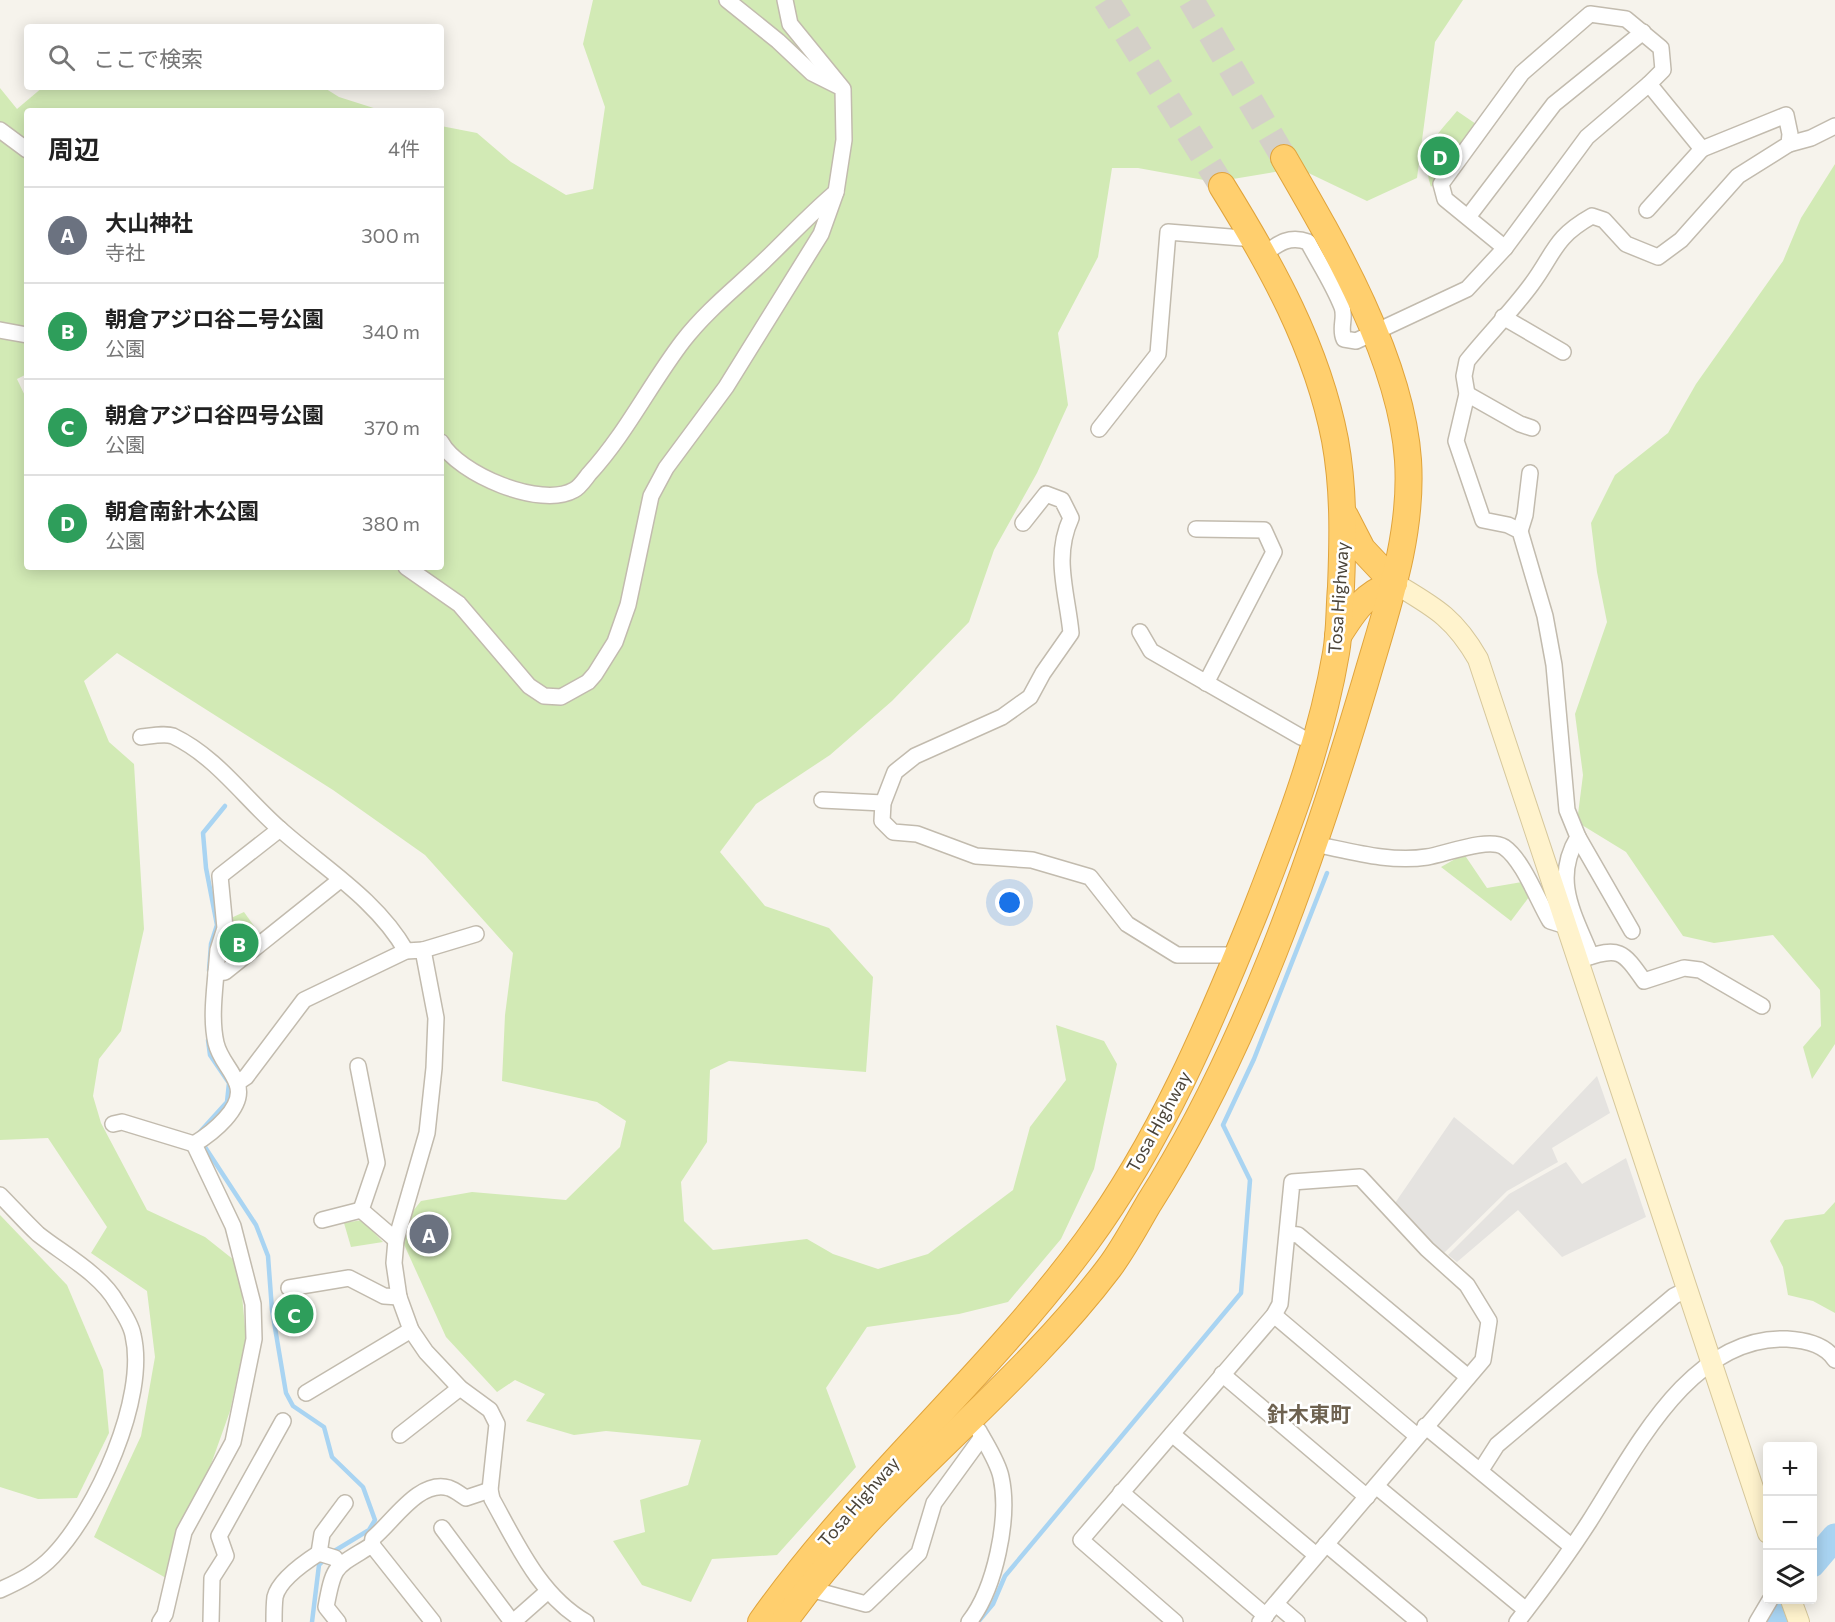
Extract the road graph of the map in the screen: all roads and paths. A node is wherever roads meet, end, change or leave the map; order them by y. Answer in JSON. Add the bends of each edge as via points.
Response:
{"nodes":[{"id":1,"x":727,"y":0,"type":"edge"},
{"id":2,"x":785,"y":0,"type":"edge"},
{"id":3,"x":1642,"y":33,"type":"junction"},
{"id":4,"x":1649,"y":84,"type":"junction"},
{"id":5,"x":843,"y":89,"type":"junction"},
{"id":6,"x":1835,"y":126,"type":"edge"},
{"id":7,"x":0,"y":130,"type":"edge"},
{"id":8,"x":1790,"y":144,"type":"junction"},
{"id":9,"x":24,"y":148,"type":"edge"},
{"id":10,"x":1702,"y":149,"type":"junction"},
{"id":11,"x":1284,"y":158,"type":"tunnel mouth"},
{"id":12,"x":1222,"y":186,"type":"tunnel mouth"},
{"id":13,"x":836,"y":192,"type":"junction"},
{"id":14,"x":1647,"y":210,"type":"dead end"},
{"id":15,"x":1468,"y":217,"type":"junction"},
{"id":16,"x":1260,"y":246,"type":"junction"},
{"id":17,"x":1505,"y":248,"type":"junction"},
{"id":18,"x":1503,"y":317,"type":"junction"},
{"id":19,"x":0,"y":330,"type":"edge"},
{"id":20,"x":1374,"y":333,"type":"junction"},
{"id":21,"x":24,"y":334,"type":"edge"},
{"id":22,"x":1563,"y":352,"type":"dead end"},
{"id":23,"x":1467,"y":394,"type":"junction"},
{"id":24,"x":1532,"y":428,"type":"dead end"},
{"id":25,"x":1099,"y":429,"type":"dead end"},
{"id":26,"x":444,"y":445,"type":"edge"},
{"id":27,"x":1530,"y":472,"type":"dead end"},
{"id":28,"x":1344,"y":516,"type":"junction"},
{"id":29,"x":1023,"y":523,"type":"dead end"},
{"id":30,"x":1196,"y":529,"type":"dead end"},
{"id":31,"x":1520,"y":531,"type":"junction"},
{"id":32,"x":410,"y":570,"type":"edge"},
{"id":33,"x":1394,"y":583,"type":"junction"},
{"id":34,"x":1140,"y":632,"type":"dead end"},
{"id":35,"x":1338,"y":636,"type":"junction"},
{"id":36,"x":1206,"y":683,"type":"junction"},
{"id":37,"x":141,"y":736,"type":"dead end"},
{"id":38,"x":1315,"y":742,"type":"junction"},
{"id":39,"x":822,"y":800,"type":"dead end"},
{"id":40,"x":883,"y":803,"type":"junction"},
{"id":41,"x":280,"y":829,"type":"junction"},
{"id":42,"x":1578,"y":837,"type":"junction"},
{"id":43,"x":1314,"y":844,"type":"junction"},
{"id":44,"x":339,"y":878,"type":"junction"},
{"id":45,"x":1566,"y":926,"type":"junction"},
{"id":46,"x":1632,"y":931,"type":"dead end"},
{"id":47,"x":476,"y":934,"type":"dead end"},
{"id":48,"x":423,"y":950,"type":"junction"},
{"id":49,"x":406,"y":951,"type":"junction"},
{"id":50,"x":1238,"y":955,"type":"junction"},
{"id":51,"x":1584,"y":959,"type":"junction"},
{"id":52,"x":216,"y":973,"type":"junction"},
{"id":53,"x":1762,"y":1006,"type":"dead end"},
{"id":54,"x":358,"y":1066,"type":"dead end"},
{"id":55,"x":237,"y":1083,"type":"junction"},
{"id":56,"x":113,"y":1124,"type":"dead end"},
{"id":57,"x":194,"y":1144,"type":"junction"},
{"id":58,"x":0,"y":1195,"type":"edge"},
{"id":59,"x":361,"y":1210,"type":"junction"},
{"id":60,"x":321,"y":1220,"type":"dead end"},
{"id":61,"x":1288,"y":1234,"type":"junction"},
{"id":62,"x":396,"y":1240,"type":"junction"},
{"id":63,"x":289,"y":1288,"type":"dead end"},
{"id":64,"x":1686,"y":1290,"type":"junction"},
{"id":65,"x":399,"y":1297,"type":"junction"},
{"id":66,"x":1274,"y":1315,"type":"junction"},
{"id":67,"x":411,"y":1330,"type":"junction"},
{"id":68,"x":1835,"y":1360,"type":"edge"},
{"id":69,"x":1710,"y":1362,"type":"junction"},
{"id":70,"x":1222,"y":1374,"type":"junction"},
{"id":71,"x":1468,"y":1377,"type":"junction"},
{"id":72,"x":460,"y":1388,"type":"junction"},
{"id":73,"x":306,"y":1393,"type":"dead end"},
{"id":74,"x":283,"y":1421,"type":"dead end"},
{"id":75,"x":977,"y":1428,"type":"junction"},
{"id":76,"x":1421,"y":1431,"type":"junction"},
{"id":77,"x":1173,"y":1434,"type":"junction"},
{"id":78,"x":400,"y":1435,"type":"dead end"},
{"id":79,"x":1481,"y":1470,"type":"junction"},
{"id":80,"x":490,"y":1490,"type":"junction"},
{"id":81,"x":1121,"y":1492,"type":"junction"},
{"id":82,"x":1372,"y":1492,"type":"junction"},
{"id":83,"x":345,"y":1503,"type":"dead end"},
{"id":84,"x":1763,"y":1521,"type":"edge"},
{"id":85,"x":442,"y":1528,"type":"dead end"},
{"id":86,"x":372,"y":1545,"type":"junction"},
{"id":87,"x":1571,"y":1546,"type":"junction"},
{"id":88,"x":1321,"y":1550,"type":"junction"},
{"id":89,"x":329,"y":1557,"type":"junction"},
{"id":90,"x":810,"y":1589,"type":"junction"},
{"id":91,"x":0,"y":1590,"type":"edge"},
{"id":92,"x":547,"y":1592,"type":"junction"},
{"id":93,"x":1767,"y":1604,"type":"edge"},
{"id":94,"x":1267,"y":1614,"type":"edge"},
{"id":95,"x":1521,"y":1616,"type":"edge"},
{"id":96,"x":160,"y":1622,"type":"edge"},
{"id":97,"x":211,"y":1622,"type":"edge"},
{"id":98,"x":274,"y":1622,"type":"edge"},
{"id":99,"x":338,"y":1622,"type":"edge"},
{"id":100,"x":433,"y":1622,"type":"edge"},
{"id":101,"x":513,"y":1622,"type":"edge"},
{"id":102,"x":586,"y":1622,"type":"edge"},
{"id":103,"x":761,"y":1622,"type":"edge"},
{"id":104,"x":784,"y":1622,"type":"edge"},
{"id":105,"x":969,"y":1622,"type":"edge"},
{"id":106,"x":1175,"y":1622,"type":"edge"},
{"id":107,"x":1297,"y":1622,"type":"edge"},
{"id":108,"x":1419,"y":1622,"type":"edge"},
{"id":109,"x":1757,"y":1622,"type":"edge"}],
"edges":[{"from":1,"to":5,"type":"street","via":[[812,73]]},
{"from":2,"to":5,"type":"street","via":[[790,24]]},
{"from":3,"to":4,"type":"street","via":[[1661,48],[1663,70]]},
{"from":3,"to":15,"type":"street","via":[[1554,104]]},
{"from":3,"to":15,"type":"street","via":[[1626,18],[1590,14],[1522,74],[1441,184],[1445,200]]},
{"from":4,"to":10,"type":"street"},
{"from":4,"to":17,"type":"street","via":[[1587,137]]},
{"from":5,"to":13,"type":"street","via":[[844,140]]},
{"from":6,"to":8,"type":"street"},
{"from":7,"to":9,"type":"street"},
{"from":8,"to":10,"type":"street","via":[[1786,115]]},
{"from":8,"to":18,"type":"street","via":[[1738,176],[1681,240],[1658,257],[1626,244],[1604,220],[1592,216],[1569,229],[1531,285]]},
{"from":10,"to":14,"type":"street"},
{"from":11,"to":20,"type":"highway","name":"Tosa Highway","via":[[1321,221]]},
{"from":12,"to":16,"type":"highway"},
{"from":13,"to":26,"type":"street","via":[[706,314],[683,341],[602,460],[575,490],[558,496],[527,494],[467,466]]},
{"from":13,"to":32,"type":"street","via":[[821,234],[726,387],[666,468],[651,496],[628,605],[615,642],[588,682],[561,698],[544,696],[492,645],[459,604]]},
{"from":15,"to":17,"type":"street"},
{"from":16,"to":20,"type":"street","via":[[1297,238],[1308,242],[1342,308],[1344,339],[1356,341]]},
{"from":16,"to":25,"type":"street","via":[[1168,232],[1158,354]]},
{"from":16,"to":28,"type":"highway","via":[[1312,353],[1335,439]]},
{"from":17,"to":20,"type":"street","via":[[1467,290]]},
{"from":18,"to":22,"type":"street"},
{"from":18,"to":23,"type":"street","via":[[1467,361]]},
{"from":19,"to":21,"type":"street"},
{"from":20,"to":33,"type":"highway","name":"Tosa Highway","via":[[1396,396],[1408,459],[1406,524]]},
{"from":23,"to":24,"type":"street"},
{"from":23,"to":31,"type":"street","via":[[1456,441],[1483,520]]},
{"from":27,"to":31,"type":"street"},
{"from":28,"to":33,"type":"highway","via":[[1362,549]]},
{"from":28,"to":35,"type":"highway","name":"Tosa Highway"},
{"from":29,"to":40,"type":"street","via":[[1046,494],[1062,500],[1071,518],[1060,562],[1071,633],[1030,697],[1002,717],[915,756],[895,772]]},
{"from":30,"to":36,"type":"street","via":[[1264,530],[1274,552]]},
{"from":31,"to":42,"type":"street","via":[[1545,616],[1554,665],[1567,810]]},
{"from":33,"to":35,"type":"highway","via":[[1372,592]]},
{"from":33,"to":43,"type":"highway","name":"Tosa Highway"},
{"from":33,"to":45,"type":"street","via":[[1448,618],[1478,658]]},
{"from":34,"to":36,"type":"street","via":[[1151,651]]},
{"from":35,"to":38,"type":"highway","name":"Tosa Highway"},
{"from":36,"to":38,"type":"street"},
{"from":37,"to":41,"type":"street","via":[[171,735],[210,760]]},
{"from":38,"to":50,"type":"highway","name":"Tosa Highway","via":[[1284,838]]},
{"from":39,"to":40,"type":"street"},
{"from":40,"to":50,"type":"street","via":[[882,821],[893,832],[917,834],[976,856],[1032,860],[1090,877],[1127,924],[1177,955]]},
{"from":41,"to":44,"type":"street"},
{"from":41,"to":52,"type":"street","via":[[220,876],[225,928]]},
{"from":42,"to":46,"type":"street"},
{"from":42,"to":51,"type":"street","via":[[1568,854],[1565,875]]},
{"from":43,"to":45,"type":"street","via":[[1397,860],[1490,843],[1503,847],[1516,861],[1550,921]]},
{"from":43,"to":75,"type":"highway","name":"Tosa Highway","via":[[1228,1059],[1184,1148],[1110,1266]]},
{"from":44,"to":49,"type":"street","via":[[397,936]]},
{"from":44,"to":52,"type":"street","via":[[225,972]]},
{"from":45,"to":51,"type":"street"},
{"from":47,"to":48,"type":"street"},
{"from":48,"to":49,"type":"street"},
{"from":48,"to":62,"type":"street","via":[[436,1018],[434,1068],[427,1133]]},
{"from":49,"to":55,"type":"street","via":[[304,1000],[246,1077]]},
{"from":50,"to":103,"type":"highway","name":"Tosa Highway","via":[[1195,1056],[1151,1141],[1088,1239],[1022,1323],[862,1496]]},
{"from":51,"to":53,"type":"street","via":[[1613,950],[1626,956],[1644,981],[1684,968],[1700,970]]},
{"from":51,"to":64,"type":"street"},
{"from":52,"to":55,"type":"street","via":[[215,1041],[221,1060]]},
{"from":54,"to":59,"type":"street","via":[[377,1163]]},
{"from":55,"to":57,"type":"street","via":[[235,1106],[205,1138]]},
{"from":56,"to":57,"type":"street","via":[[122,1122]]},
{"from":57,"to":96,"type":"street","via":[[233,1226],[254,1304],[254,1339],[233,1442],[184,1532]]},
{"from":58,"to":91,"type":"street","via":[[36,1232],[116,1300],[133,1334],[136,1361],[118,1442],[98,1492],[76,1530],[52,1558]]},
{"from":59,"to":60,"type":"street"},
{"from":59,"to":62,"type":"street"},
{"from":61,"to":66,"type":"street","via":[[1280,1304]]},
{"from":61,"to":71,"type":"street","via":[[1298,1235]]},
{"from":61,"to":71,"type":"street","via":[[1292,1182],[1360,1177],[1467,1285],[1490,1321],[1483,1360]]},
{"from":62,"to":65,"type":"street","via":[[394,1263]]},
{"from":63,"to":65,"type":"street","via":[[349,1278],[384,1296]]},
{"from":64,"to":69,"type":"street"},
{"from":64,"to":79,"type":"street","via":[[1497,1445]]},
{"from":65,"to":67,"type":"street"},
{"from":66,"to":70,"type":"street"},
{"from":66,"to":76,"type":"street"},
{"from":67,"to":72,"type":"street"},
{"from":67,"to":73,"type":"street"},
{"from":68,"to":69,"type":"street","via":[[1808,1340],[1766,1338],[1733,1348]]},
{"from":69,"to":84,"type":"street"},
{"from":69,"to":87,"type":"street","via":[[1640,1437]]},
{"from":70,"to":77,"type":"street"},
{"from":70,"to":82,"type":"street"},
{"from":71,"to":76,"type":"street"},
{"from":72,"to":78,"type":"street"},
{"from":72,"to":80,"type":"street","via":[[490,1410],[496,1424]]},
{"from":74,"to":97,"type":"street","via":[[219,1536],[226,1556],[212,1578]]},
{"from":75,"to":90,"type":"highway","name":"Tosa Highway","via":[[875,1510]]},
{"from":75,"to":90,"type":"street","via":[[934,1503],[919,1553],[866,1604]]},
{"from":75,"to":105,"type":"street","via":[[1001,1476],[1003,1513],[990,1585]]},
{"from":76,"to":79,"type":"street"},
{"from":76,"to":82,"type":"street"},
{"from":77,"to":81,"type":"street"},
{"from":77,"to":88,"type":"street"},
{"from":79,"to":87,"type":"street"},
{"from":80,"to":86,"type":"street","via":[[466,1497],[448,1488],[421,1494],[373,1538]]},
{"from":80,"to":92,"type":"street"},
{"from":81,"to":94,"type":"street"},
{"from":81,"to":106,"type":"street","via":[[1082,1540]]},
{"from":82,"to":88,"type":"street"},
{"from":82,"to":95,"type":"street"},
{"from":83,"to":89,"type":"street","via":[[322,1534]]},
{"from":85,"to":101,"type":"street"},
{"from":86,"to":89,"type":"street"},
{"from":86,"to":100,"type":"street"},
{"from":87,"to":95,"type":"street"},
{"from":88,"to":94,"type":"street"},
{"from":88,"to":108,"type":"street"},
{"from":89,"to":98,"type":"street","via":[[305,1562],[280,1587],[275,1596]]},
{"from":89,"to":99,"type":"street","via":[[332,1574],[326,1607]]},
{"from":90,"to":104,"type":"highway","name":"Tosa Highway"},
{"from":92,"to":101,"type":"street"},
{"from":92,"to":102,"type":"street"},
{"from":93,"to":109,"type":"street"},
{"from":94,"to":107,"type":"street"}]}
